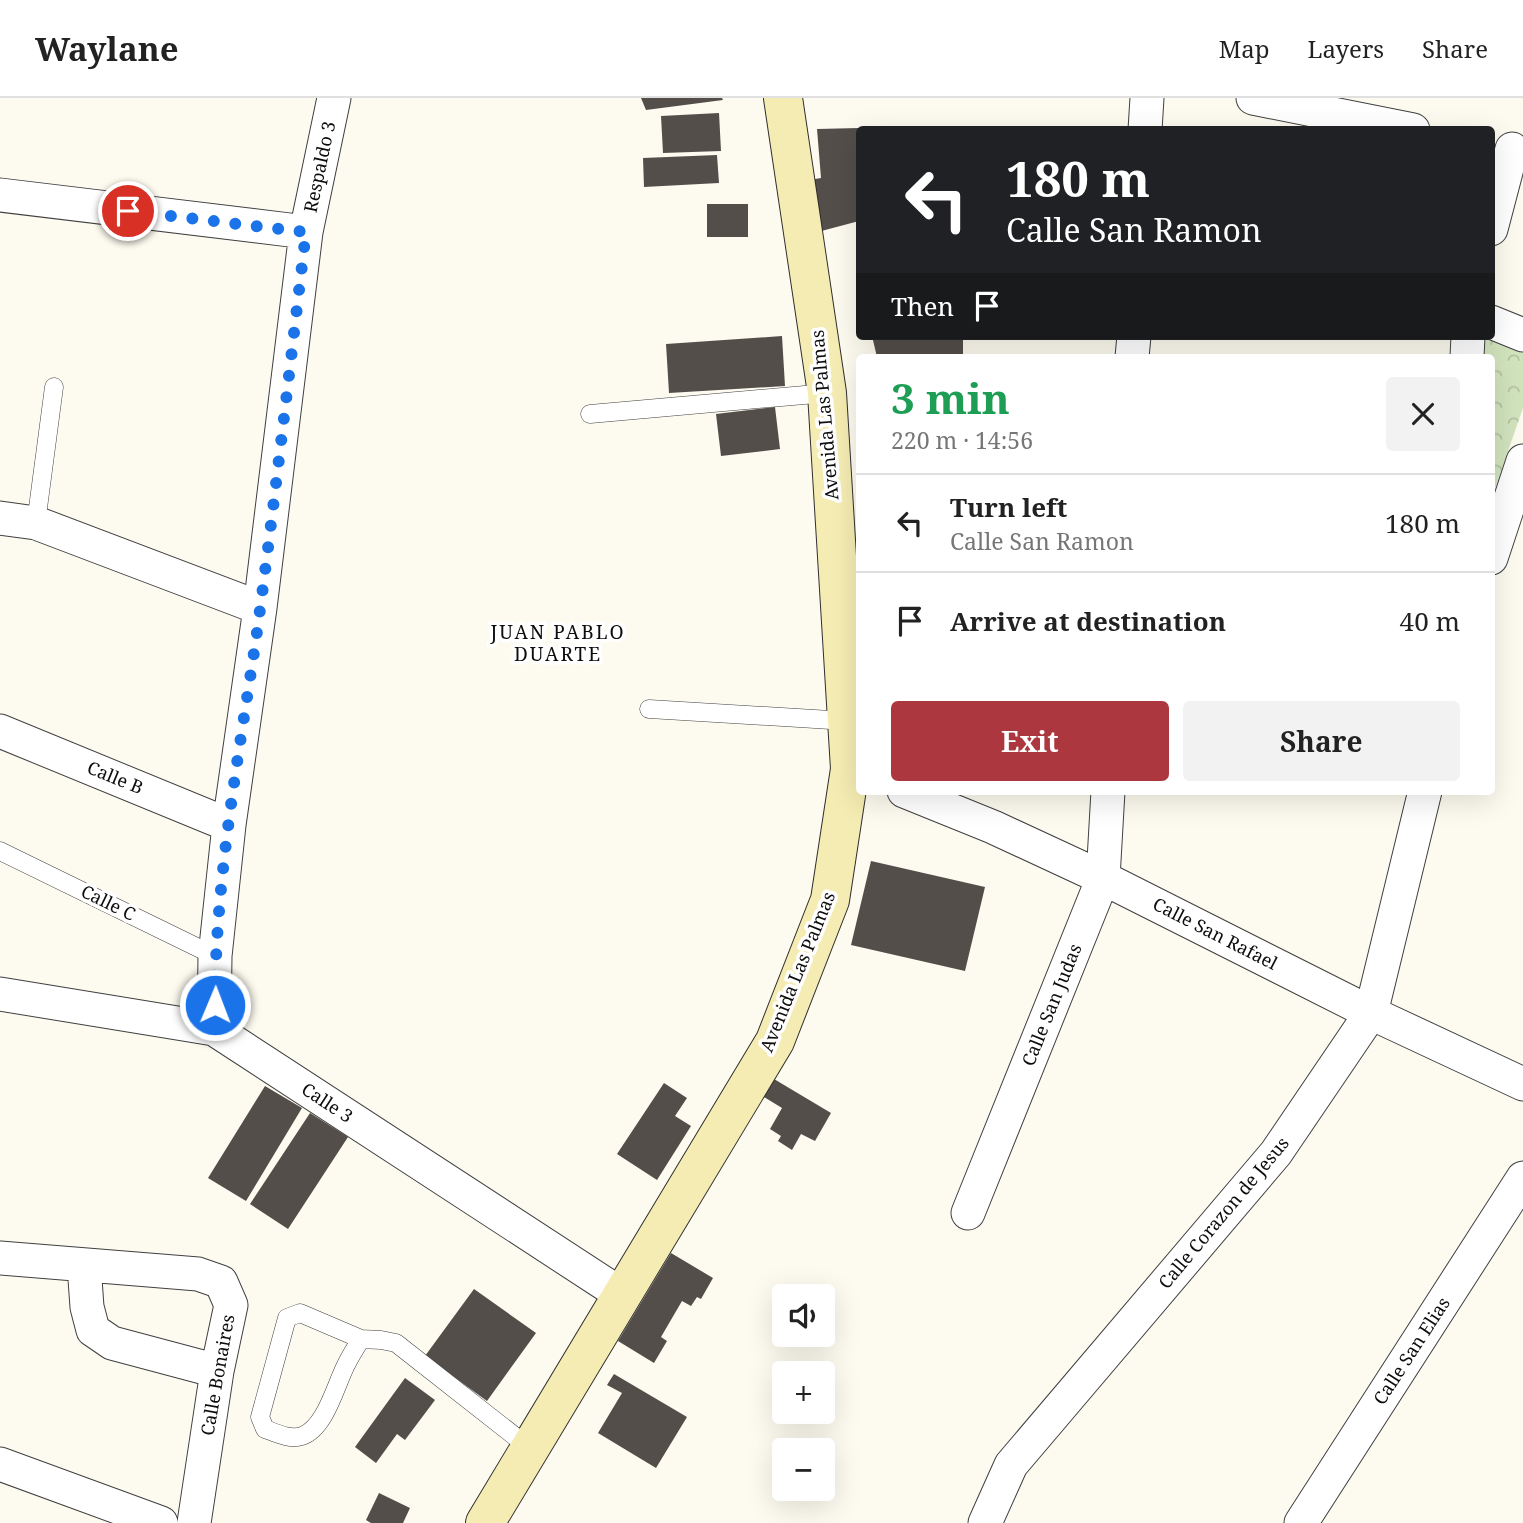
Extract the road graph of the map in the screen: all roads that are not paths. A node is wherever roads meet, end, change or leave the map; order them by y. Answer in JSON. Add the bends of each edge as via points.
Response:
{"nodes":[{"id":1,"x":334,"y":98,"type":"edge"},
{"id":2,"x":783,"y":98,"type":"edge"},
{"id":3,"x":1147,"y":98,"type":"edge"},
{"id":4,"x":1254,"y":98,"type":"edge"},
{"id":5,"x":1145,"y":126,"type":"edge"},
{"id":6,"x":1393,"y":126,"type":"edge"},
{"id":7,"x":1509,"y":149,"type":"edge"},
{"id":8,"x":0,"y":195,"type":"edge"},
{"id":9,"x":1495,"y":211,"type":"edge"},
{"id":10,"x":306,"y":232,"type":"junction"},
{"id":11,"x":1495,"y":324,"type":"edge"},
{"id":12,"x":1523,"y":335,"type":"edge"},
{"id":13,"x":54,"y":387,"type":"dead end"},
{"id":14,"x":827,"y":393,"type":"junction"},
{"id":15,"x":590,"y":414,"type":"dead end"},
{"id":16,"x":1523,"y":461,"type":"edge"},
{"id":17,"x":0,"y":519,"type":"edge"},
{"id":18,"x":36,"y":523,"type":"junction"},
{"id":19,"x":1495,"y":546,"type":"edge"},
{"id":20,"x":260,"y":608,"type":"junction"},
{"id":21,"x":649,"y":709,"type":"dead end"},
{"id":22,"x":847,"y":721,"type":"junction"},
{"id":23,"x":0,"y":731,"type":"edge"},
{"id":24,"x":855,"y":771,"type":"edge"},
{"id":25,"x":914,"y":795,"type":"edge"},
{"id":26,"x":1108,"y":795,"type":"edge"},
{"id":27,"x":1424,"y":795,"type":"edge"},
{"id":28,"x":229,"y":825,"type":"junction"},
{"id":29,"x":0,"y":851,"type":"edge"},
{"id":30,"x":1103,"y":878,"type":"junction"},
{"id":31,"x":215,"y":956,"type":"junction"},
{"id":32,"x":0,"y":994,"type":"edge"},
{"id":33,"x":1371,"y":1013,"type":"junction"},
{"id":34,"x":214,"y":1029,"type":"junction"},
{"id":35,"x":1523,"y":1084,"type":"edge"},
{"id":36,"x":1523,"y":1178,"type":"edge"},
{"id":37,"x":968,"y":1213,"type":"dead end"},
{"id":38,"x":0,"y":1258,"type":"edge"},
{"id":39,"x":84,"y":1265,"type":"junction"},
{"id":40,"x":622,"y":1295,"type":"junction"},
{"id":41,"x":361,"y":1339,"type":"junction"},
{"id":42,"x":217,"y":1371,"type":"junction"},
{"id":43,"x":531,"y":1449,"type":"junction"},
{"id":44,"x":0,"y":1464,"type":"edge"},
{"id":45,"x":161,"y":1523,"type":"edge"},
{"id":46,"x":194,"y":1523,"type":"edge"},
{"id":47,"x":485,"y":1523,"type":"edge"},
{"id":48,"x":985,"y":1523,"type":"edge"},
{"id":49,"x":1301,"y":1523,"type":"edge"}],
"edges":[{"from":1,"to":10,"type":"street","name":"Respaldo 3"},
{"from":2,"to":14,"type":"street","name":"Avenida Las Palmas"},
{"from":3,"to":5,"type":"street"},
{"from":4,"to":6,"type":"street"},
{"from":7,"to":9,"type":"street"},
{"from":8,"to":10,"type":"street"},
{"from":10,"to":20,"type":"street","name":"Respaldo 3"},
{"from":11,"to":12,"type":"street"},
{"from":13,"to":18,"type":"lane"},
{"from":14,"to":15,"type":"lane"},
{"from":14,"to":22,"type":"street","name":"Avenida Las Palmas"},
{"from":16,"to":19,"type":"street"},
{"from":17,"to":18,"type":"street"},
{"from":18,"to":20,"type":"street"},
{"from":20,"to":28,"type":"street","name":"Respaldo 3"},
{"from":21,"to":22,"type":"lane"},
{"from":22,"to":24,"type":"street","name":"Avenida Las Palmas"},
{"from":23,"to":28,"type":"street","name":"Calle B"},
{"from":24,"to":40,"type":"street","name":"Avenida Las Palmas","via":[[830,900],[775,1041]]},
{"from":25,"to":30,"type":"street","name":"Calle San Rafael"},
{"from":26,"to":30,"type":"street","name":"Calle San Judas"},
{"from":27,"to":33,"type":"street","name":"Calle Corazon de Jesus"},
{"from":28,"to":31,"type":"street","name":"Respaldo 3"},
{"from":29,"to":31,"type":"lane","name":"Calle C"},
{"from":30,"to":33,"type":"street","name":"Calle San Rafael"},
{"from":30,"to":37,"type":"street","name":"Calle San Judas"},
{"from":31,"to":34,"type":"street","name":"Respaldo 3"},
{"from":32,"to":34,"type":"street","name":"Calle 3"},
{"from":33,"to":35,"type":"street","name":"Calle San Rafael"},
{"from":33,"to":48,"type":"street","name":"Calle Corazon de Jesus","via":[[1276,1153],[1011,1465]]},
{"from":34,"to":40,"type":"street","name":"Calle 3"},
{"from":36,"to":49,"type":"street","name":"Calle San Elias"},
{"from":38,"to":39,"type":"street","name":"Calle Bonaires"},
{"from":39,"to":42,"type":"street","via":[[93,1330],[112,1343]]},
{"from":39,"to":42,"type":"street","name":"Calle Bonaires","via":[[198,1274],[221,1282],[231,1305]]},
{"from":40,"to":43,"type":"street","name":"Avenida Las Palmas"},
{"from":41,"to":41,"type":"lane","via":[[314,1429],[301,1437],[265,1429],[260,1417],[287,1318],[300,1313]]},
{"from":41,"to":43,"type":"lane","via":[[396,1343]]},
{"from":42,"to":46,"type":"street","name":"Calle Bonaires"},
{"from":43,"to":47,"type":"street","name":"Avenida Las Palmas"},
{"from":44,"to":45,"type":"street"}]}
